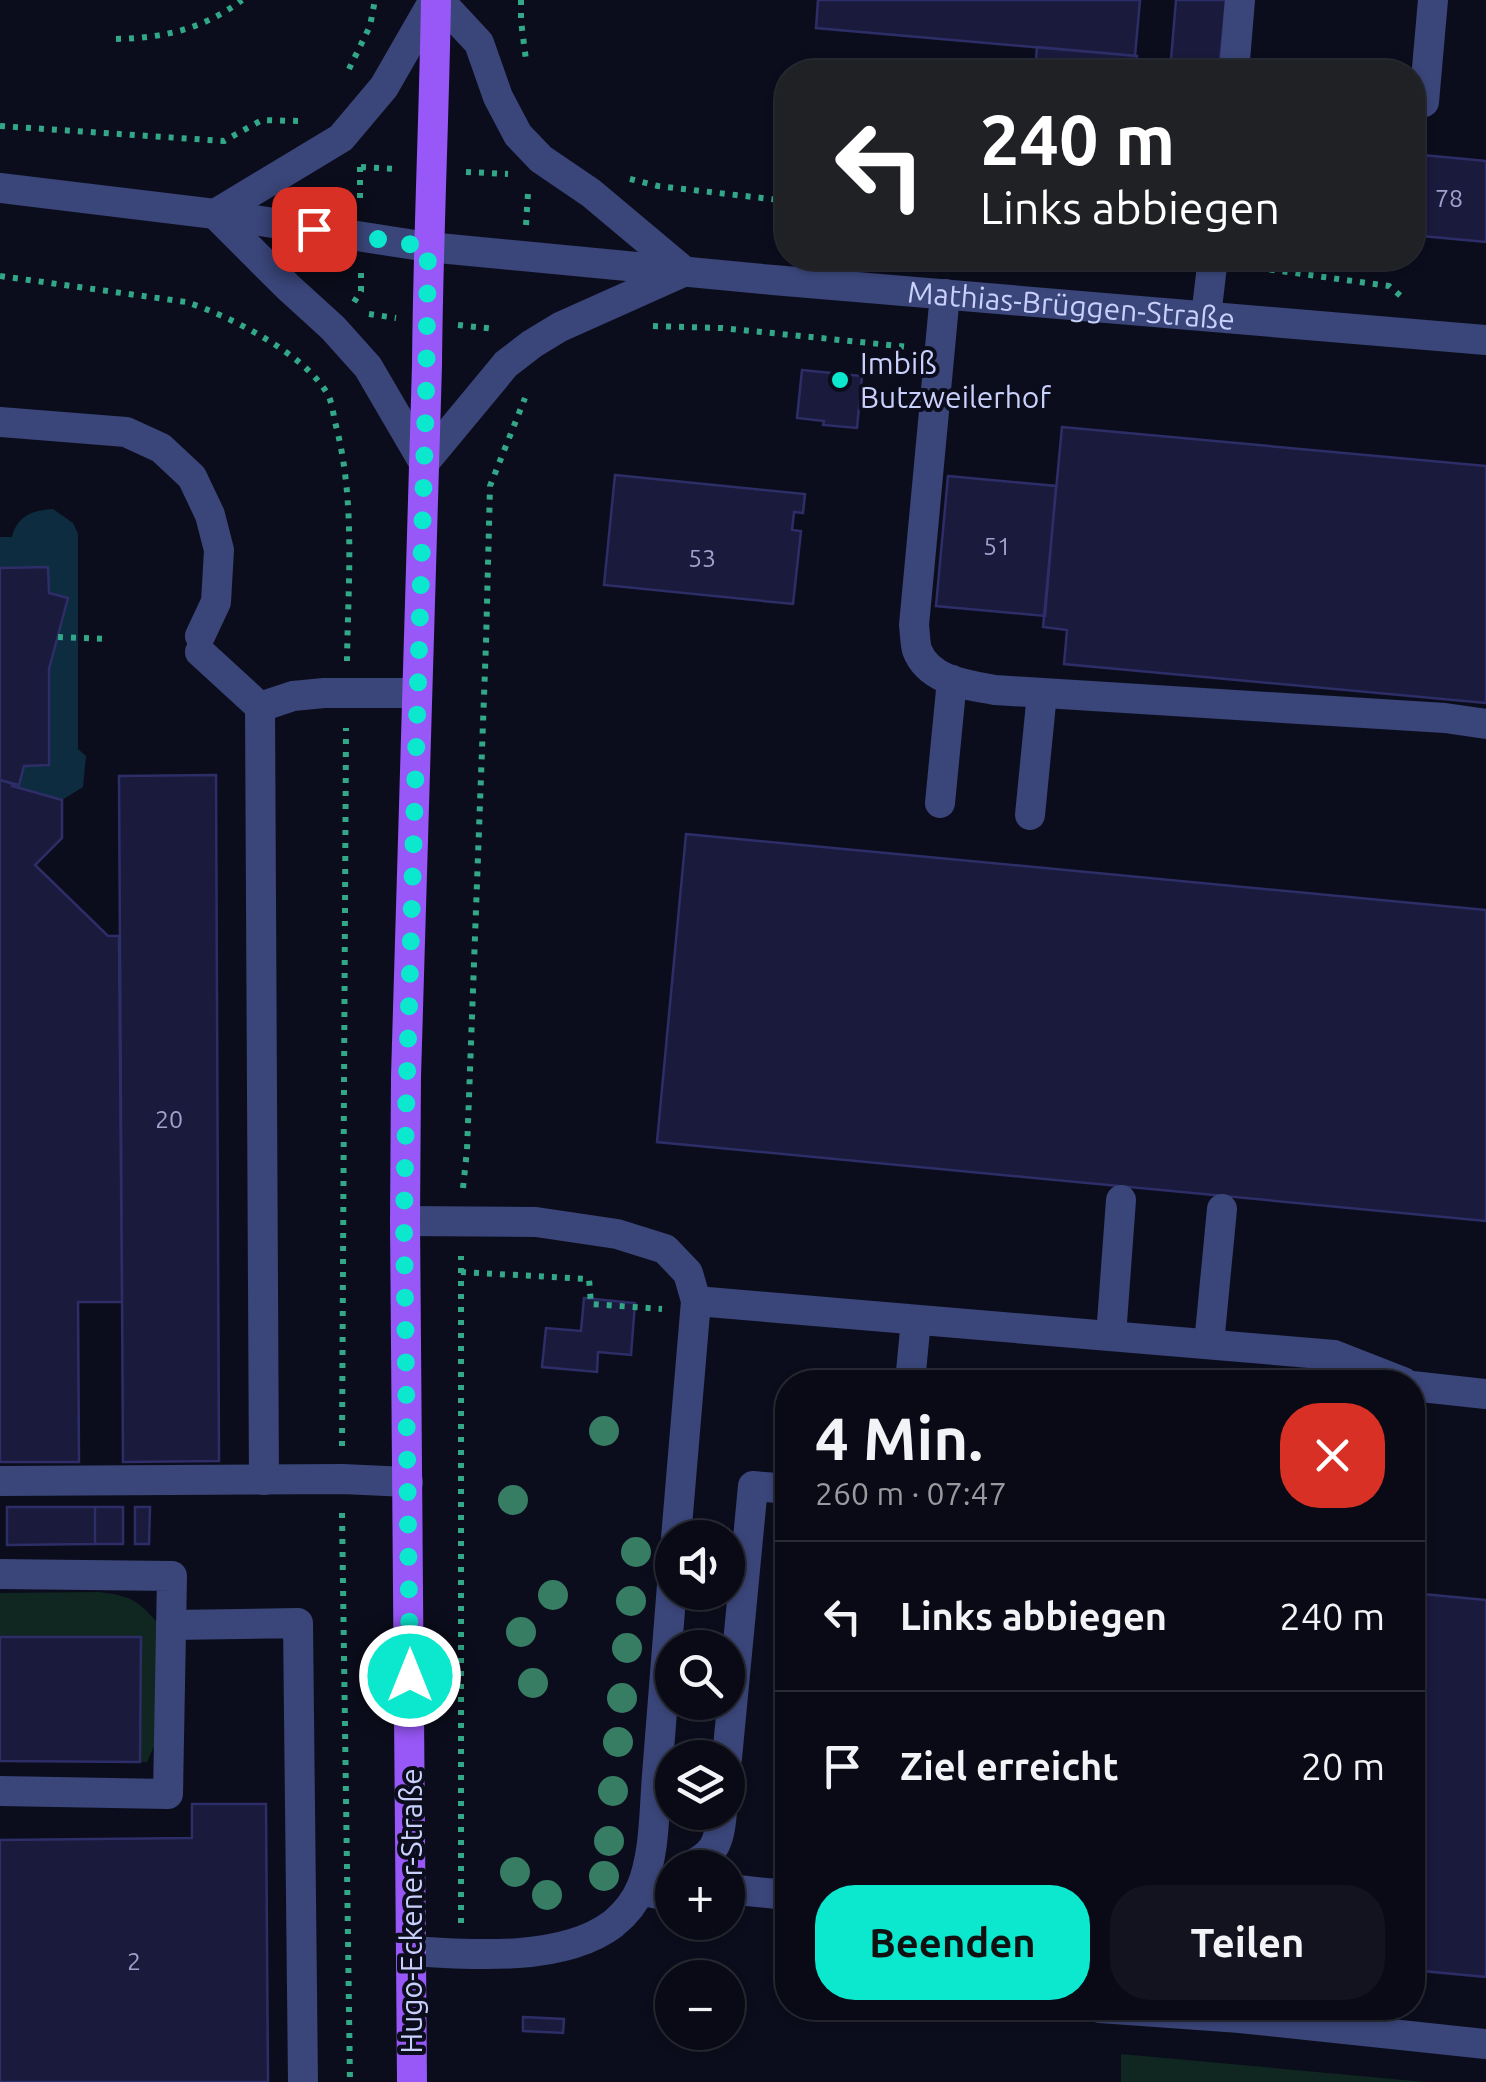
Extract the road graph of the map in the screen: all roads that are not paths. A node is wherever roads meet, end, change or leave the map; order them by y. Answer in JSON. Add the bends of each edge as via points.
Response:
{"nodes":[{"id":1,"x":436,"y":0,"type":"edge"},
{"id":2,"x":1240,"y":0,"type":"edge"},
{"id":3,"x":1433,"y":0,"type":"edge"},
{"id":4,"x":1235,"y":60,"type":"edge"},
{"id":5,"x":1425,"y":91,"type":"edge"},
{"id":6,"x":0,"y":188,"type":"edge"},
{"id":7,"x":215,"y":214,"type":"junction"},
{"id":8,"x":428,"y":247,"type":"junction"},
{"id":9,"x":1211,"y":270,"type":"edge"},
{"id":10,"x":684,"y":271,"type":"junction"},
{"id":11,"x":946,"y":294,"type":"junction"},
{"id":12,"x":1206,"y":316,"type":"junction"},
{"id":13,"x":1486,"y":340,"type":"edge"},
{"id":14,"x":0,"y":422,"type":"edge"},
{"id":15,"x":424,"y":464,"type":"junction"},
{"id":16,"x":952,"y":680,"type":"junction"},
{"id":17,"x":1042,"y":693,"type":"junction"},
{"id":18,"x":417,"y":694,"type":"junction"},
{"id":19,"x":260,"y":706,"type":"junction"},
{"id":20,"x":1486,"y":724,"type":"edge"},
{"id":21,"x":940,"y":803,"type":"dead end"},
{"id":22,"x":1030,"y":815,"type":"dead end"},
{"id":23,"x":1122,"y":1200,"type":"dead end"},
{"id":24,"x":1222,"y":1210,"type":"dead end"},
{"id":25,"x":404,"y":1221,"type":"junction"},
{"id":26,"x":696,"y":1307,"type":"junction"},
{"id":27,"x":916,"y":1320,"type":"junction"},
{"id":28,"x":1111,"y":1336,"type":"junction"},
{"id":29,"x":1210,"y":1344,"type":"junction"},
{"id":30,"x":911,"y":1370,"type":"edge"},
{"id":31,"x":1372,"y":1370,"type":"edge"},
{"id":32,"x":1425,"y":1387,"type":"edge"},
{"id":33,"x":1486,"y":1394,"type":"edge"},
{"id":34,"x":264,"y":1480,"type":"junction"},
{"id":35,"x":0,"y":1482,"type":"edge"},
{"id":36,"x":408,"y":1482,"type":"junction"},
{"id":37,"x":775,"y":1488,"type":"edge"},
{"id":38,"x":678,"y":1520,"type":"edge"},
{"id":39,"x":0,"y":1574,"type":"edge"},
{"id":40,"x":670,"y":1610,"type":"edge"},
{"id":41,"x":171,"y":1625,"type":"junction"},
{"id":42,"x":730,"y":1740,"type":"edge"},
{"id":43,"x":0,"y":1792,"type":"edge"},
{"id":44,"x":653,"y":1875,"type":"edge"},
{"id":45,"x":745,"y":1891,"type":"edge"},
{"id":46,"x":775,"y":1894,"type":"edge"},
{"id":47,"x":412,"y":1951,"type":"junction"},
{"id":48,"x":1259,"y":2020,"type":"edge"},
{"id":49,"x":1486,"y":2044,"type":"edge"},
{"id":50,"x":303,"y":2082,"type":"edge"},
{"id":51,"x":412,"y":2082,"type":"edge"}],
"edges":[{"from":1,"to":7,"type":"street","via":[[384,87],[340,138]]},
{"from":1,"to":8,"type":"main road","name":"Hugo-Eckener-Straße"},
{"from":1,"to":10,"type":"street","via":[[479,43],[498,97],[540,160]]},
{"from":2,"to":4,"type":"street"},
{"from":3,"to":5,"type":"street"},
{"from":6,"to":7,"type":"street","name":"Mathias-Brüggen-Straße"},
{"from":7,"to":8,"type":"street","name":"Mathias-Brüggen-Straße"},
{"from":7,"to":15,"type":"street","via":[[368,368]]},
{"from":8,"to":10,"type":"street","name":"Mathias-Brüggen-Straße"},
{"from":8,"to":15,"type":"main road","name":"Hugo-Eckener-Straße"},
{"from":9,"to":12,"type":"street"},
{"from":10,"to":11,"type":"street","name":"Mathias-Brüggen-Straße"},
{"from":10,"to":15,"type":"street","via":[[532,344],[506,364]]},
{"from":11,"to":12,"type":"street","name":"Mathias-Brüggen-Straße"},
{"from":11,"to":16,"type":"street","via":[[914,625],[917,650],[928,666]]},
{"from":12,"to":13,"type":"street","name":"Mathias-Brüggen-Straße"},
{"from":14,"to":19,"type":"street","via":[[126,432],[161,448],[192,477],[220,550],[216,602],[200,644]]},
{"from":15,"to":18,"type":"main road","name":"Hugo-Eckener-Straße"},
{"from":16,"to":17,"type":"street"},
{"from":16,"to":21,"type":"street"},
{"from":17,"to":20,"type":"street"},
{"from":17,"to":22,"type":"street"},
{"from":18,"to":19,"type":"street","via":[[293,696]]},
{"from":18,"to":25,"type":"main road","name":"Hugo-Eckener-Straße"},
{"from":19,"to":34,"type":"street"},
{"from":23,"to":28,"type":"street"},
{"from":24,"to":29,"type":"street"},
{"from":25,"to":26,"type":"street","via":[[536,1222],[618,1234],[666,1249],[688,1274]]},
{"from":25,"to":36,"type":"main road","name":"Hugo-Eckener-Straße"},
{"from":26,"to":27,"type":"street"},
{"from":26,"to":38,"type":"street"},
{"from":27,"to":28,"type":"street"},
{"from":27,"to":30,"type":"street"},
{"from":28,"to":29,"type":"street"},
{"from":29,"to":31,"type":"street","via":[[1334,1355]]},
{"from":32,"to":33,"type":"street"},
{"from":34,"to":35,"type":"street"},
{"from":34,"to":36,"type":"street"},
{"from":36,"to":47,"type":"main road","name":"Hugo-Eckener-Straße"},
{"from":37,"to":42,"type":"street","via":[[753,1486]]},
{"from":39,"to":41,"type":"street","via":[[172,1576]]},
{"from":40,"to":44,"type":"street"},
{"from":41,"to":43,"type":"street","via":[[168,1794]]},
{"from":41,"to":50,"type":"street","via":[[298,1623]]},
{"from":44,"to":47,"type":"street","via":[[628,1910],[588,1938],[518,1952]]},
{"from":45,"to":46,"type":"street"},
{"from":47,"to":51,"type":"main road","name":"Hugo-Eckener-Straße"},
{"from":48,"to":49,"type":"street"}]}
